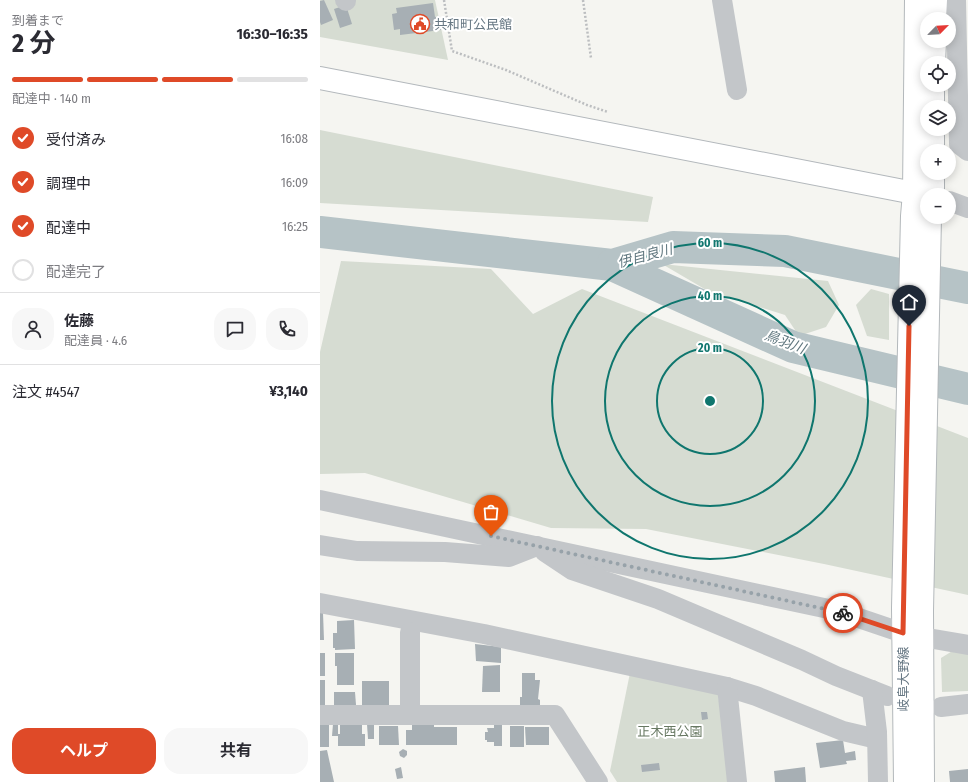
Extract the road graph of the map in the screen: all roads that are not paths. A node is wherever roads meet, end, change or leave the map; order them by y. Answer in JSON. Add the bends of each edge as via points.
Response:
{"nodes":[{"id":1,"x":722,"y":0,"type":"edge"},
{"id":2,"x":916,"y":0,"type":"edge"},
{"id":3,"x":936,"y":0,"type":"edge"},
{"id":4,"x":956,"y":0,"type":"edge"},
{"id":5,"x":935,"y":12,"type":"edge"},
{"id":6,"x":320,"y":78,"type":"edge"},
{"id":7,"x":737,"y":90,"type":"dead end"},
{"id":8,"x":968,"y":150,"type":"edge"},
{"id":9,"x":923,"y":188,"type":"edge"},
{"id":10,"x":920,"y":193,"type":"edge"},
{"id":11,"x":956,"y":204,"type":"edge"},
{"id":12,"x":968,"y":208,"type":"edge"},
{"id":13,"x":924,"y":224,"type":"edge"},
{"id":14,"x":320,"y":500,"type":"edge"},
{"id":15,"x":320,"y":545,"type":"edge"},
{"id":16,"x":537,"y":546,"type":"junction"},
{"id":17,"x":320,"y":602,"type":"edge"},
{"id":18,"x":410,"y":632,"type":"dead end"},
{"id":19,"x":912,"y":635,"type":"junction"},
{"id":20,"x":968,"y":645,"type":"edge"},
{"id":21,"x":727,"y":687,"type":"junction"},
{"id":22,"x":968,"y":704,"type":"edge"},
{"id":23,"x":941,"y":708,"type":"dead end"},
{"id":24,"x":320,"y":715,"type":"edge"},
{"id":25,"x":410,"y":715,"type":"junction"},
{"id":26,"x":877,"y":736,"type":"junction"},
{"id":27,"x":598,"y":782,"type":"edge"},
{"id":28,"x":737,"y":782,"type":"edge"},
{"id":29,"x":878,"y":782,"type":"edge"},
{"id":30,"x":905,"y":782,"type":"edge"},
{"id":31,"x":923,"y":782,"type":"edge"}],
"edges":[{"from":1,"to":7,"type":"street"},
{"from":2,"to":9,"type":"main road","name":"岐阜大野線"},
{"from":3,"to":5,"type":"main road"},
{"from":4,"to":8,"type":"street","via":[[959,144]]},
{"from":6,"to":10,"type":"main road"},
{"from":11,"to":12,"type":"street"},
{"from":13,"to":19,"type":"main road","name":"岐阜大野線"},
{"from":14,"to":16,"type":"street"},
{"from":15,"to":16,"type":"street","via":[[357,551],[445,552],[509,557]]},
{"from":16,"to":19,"type":"street","via":[[838,611]]},
{"from":16,"to":26,"type":"street","via":[[572,570],[658,599],[877,696]]},
{"from":17,"to":21,"type":"street","via":[[484,634]]},
{"from":18,"to":25,"type":"street"},
{"from":19,"to":20,"type":"street"},
{"from":19,"to":30,"type":"main road","name":"岐阜大野線"},
{"from":19,"to":31,"type":"main road","name":"岐阜大野線"},
{"from":21,"to":26,"type":"street","via":[[843,731]]},
{"from":21,"to":28,"type":"street"},
{"from":22,"to":23,"type":"street"},
{"from":24,"to":25,"type":"street"},
{"from":25,"to":27,"type":"street","via":[[555,715]]},
{"from":26,"to":29,"type":"street"}]}
